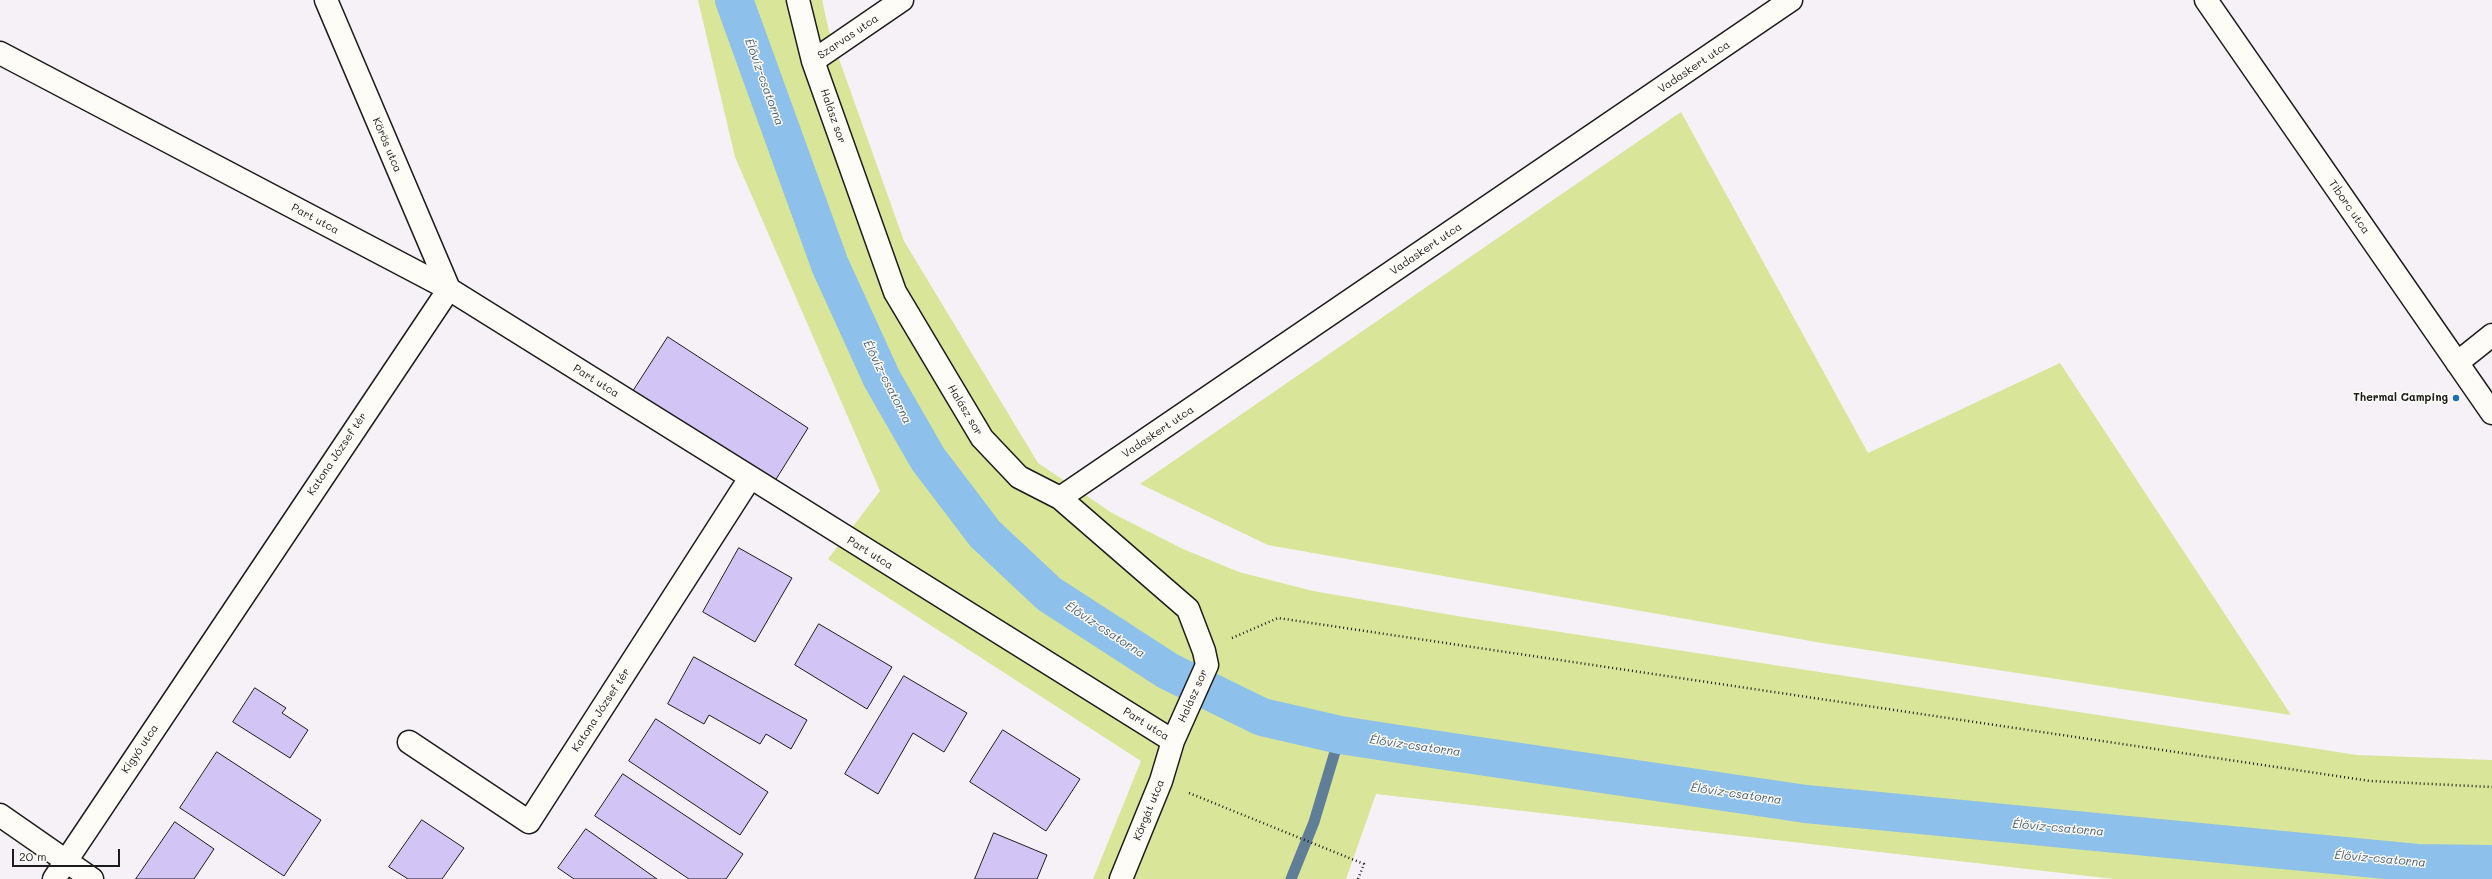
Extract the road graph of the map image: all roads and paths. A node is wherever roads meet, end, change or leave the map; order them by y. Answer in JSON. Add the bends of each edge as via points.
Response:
{"nodes":[{"id":1,"x":326,"y":0,"type":"edge"},
{"id":2,"x":798,"y":0,"type":"edge"},
{"id":3,"x":902,"y":0,"type":"edge"},
{"id":4,"x":1791,"y":0,"type":"edge"},
{"id":5,"x":2206,"y":0,"type":"edge"},
{"id":6,"x":0,"y":53,"type":"edge"},
{"id":7,"x":813,"y":61,"type":"junction"},
{"id":8,"x":449,"y":289,"type":"junction"},
{"id":9,"x":2492,"y":335,"type":"edge"},
{"id":10,"x":2457,"y":363,"type":"junction"},
{"id":11,"x":2492,"y":413,"type":"edge"},
{"id":12,"x":750,"y":478,"type":"junction"},
{"id":13,"x":1060,"y":498,"type":"junction"},
{"id":14,"x":226,"y":620,"type":"joint"},
{"id":15,"x":1205,"y":658,"type":"junction"},
{"id":16,"x":1173,"y":741,"type":"junction"},
{"id":17,"x":409,"y":742,"type":"dead end"},
{"id":18,"x":1161,"y":780,"type":"junction"},
{"id":19,"x":2492,"y":787,"type":"edge"},
{"id":20,"x":0,"y":815,"type":"edge"},
{"id":21,"x":66,"y":860,"type":"junction"},
{"id":22,"x":54,"y":879,"type":"edge"},
{"id":23,"x":92,"y":879,"type":"edge"},
{"id":24,"x":1121,"y":879,"type":"edge"},
{"id":25,"x":1358,"y":879,"type":"edge"}],
"edges":[{"from":1,"to":8,"type":"street","name":"Körös utca"},
{"from":2,"to":7,"type":"street","name":"Halász sor"},
{"from":3,"to":7,"type":"street","name":"Szarvas utca"},
{"from":4,"to":13,"type":"street","name":"Vadaskert utca"},
{"from":5,"to":10,"type":"street","name":"Tiborc utca"},
{"from":6,"to":8,"type":"street","name":"Part utca"},
{"from":7,"to":13,"type":"street","name":"Halász sor","via":[[895,292],[982,438],[1019,477]]},
{"from":8,"to":12,"type":"street","name":"Part utca"},
{"from":8,"to":14,"type":"street","name":"Katona József tér"},
{"from":9,"to":10,"type":"street"},
{"from":10,"to":11,"type":"street","name":"Tiborc utca"},
{"from":12,"to":16,"type":"street","name":"Part utca"},
{"from":12,"to":17,"type":"street","name":"Katona József tér","via":[[529,822]]},
{"from":13,"to":15,"type":"street","name":"Halász sor","via":[[1188,609]]},
{"from":14,"to":21,"type":"street","name":"Kígyó utca"},
{"from":15,"to":16,"type":"street","name":"Halász sor"},
{"from":15,"to":19,"type":"path","via":[[1278,618],[2370,781]]},
{"from":16,"to":18,"type":"street","name":"Körgát utca"},
{"from":18,"to":24,"type":"street","name":"Körgát utca"},
{"from":18,"to":25,"type":"path","via":[[1280,832],[1364,864]]},
{"from":20,"to":21,"type":"street"},
{"from":21,"to":22,"type":"street","name":"Kígyó utca"},
{"from":21,"to":23,"type":"street"}]}
